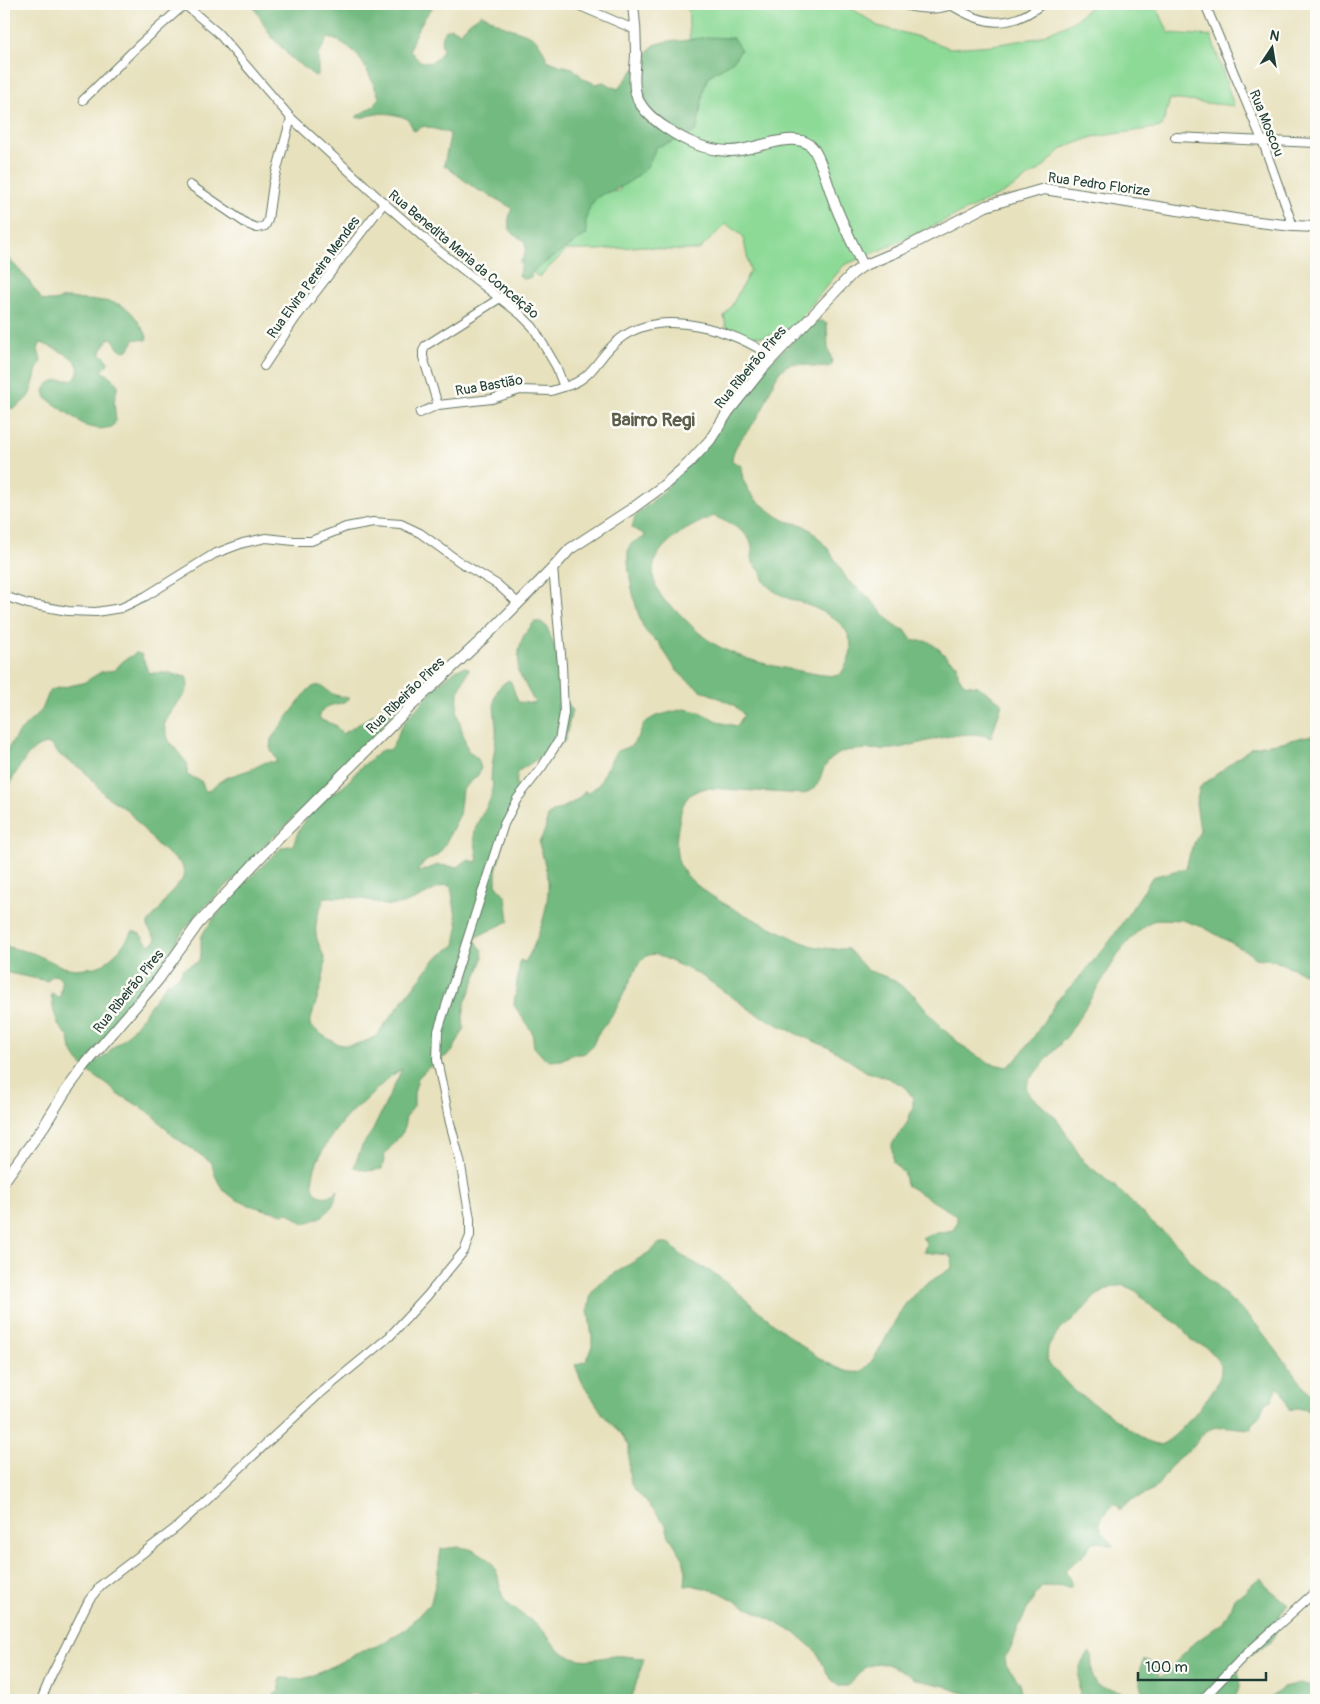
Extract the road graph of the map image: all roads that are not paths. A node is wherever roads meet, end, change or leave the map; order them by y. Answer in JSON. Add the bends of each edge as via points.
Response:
{"nodes":[{"id":1,"x":185,"y":4,"type":"edge"},
{"id":2,"x":575,"y":4,"type":"edge"},
{"id":3,"x":633,"y":4,"type":"edge"},
{"id":4,"x":900,"y":4,"type":"edge"},
{"id":5,"x":952,"y":4,"type":"edge"},
{"id":6,"x":1042,"y":4,"type":"edge"},
{"id":7,"x":1205,"y":4,"type":"edge"},
{"id":8,"x":636,"y":30,"type":"junction"},
{"id":9,"x":83,"y":100,"type":"dead end"},
{"id":10,"x":291,"y":118,"type":"junction"},
{"id":11,"x":1175,"y":137,"type":"dead end"},
{"id":12,"x":1262,"y":140,"type":"junction"},
{"id":13,"x":1316,"y":143,"type":"edge"},
{"id":14,"x":190,"y":185,"type":"dead end"},
{"id":15,"x":384,"y":204,"type":"junction"},
{"id":16,"x":1293,"y":226,"type":"junction"},
{"id":17,"x":1316,"y":227,"type":"edge"},
{"id":18,"x":863,"y":266,"type":"junction"},
{"id":19,"x":500,"y":298,"type":"junction"},
{"id":20,"x":773,"y":358,"type":"junction"},
{"id":21,"x":264,"y":366,"type":"dead end"},
{"id":22,"x":564,"y":387,"type":"junction"},
{"id":23,"x":438,"y":405,"type":"junction"},
{"id":24,"x":420,"y":413,"type":"dead end"},
{"id":25,"x":554,"y":568,"type":"junction"},
{"id":26,"x":4,"y":596,"type":"edge"},
{"id":27,"x":518,"y":603,"type":"junction"},
{"id":28,"x":4,"y":1181,"type":"edge"},
{"id":29,"x":1316,"y":1591,"type":"edge"},
{"id":30,"x":41,"y":1700,"type":"edge"},
{"id":31,"x":1202,"y":1700,"type":"edge"}],
"edges":[{"from":1,"to":9,"type":"street"},
{"from":1,"to":10,"type":"street","name":"Rua Benedita Maria da Conceição","via":[[218,33]]},
{"from":2,"to":8,"type":"street"},
{"from":3,"to":8,"type":"street"},
{"from":4,"to":5,"type":"street","via":[[926,9]]},
{"from":5,"to":6,"type":"street","via":[[974,17],[1008,22]]},
{"from":7,"to":12,"type":"street","name":"Rua Moscou"},
{"from":8,"to":18,"type":"street","via":[[633,80],[642,108],[658,123],[698,146],[730,151],[792,139],[811,146]]},
{"from":10,"to":14,"type":"street","via":[[264,226],[257,228],[247,224]]},
{"from":10,"to":15,"type":"street","name":"Rua Benedita Maria da Conceição"},
{"from":11,"to":12,"type":"street"},
{"from":12,"to":13,"type":"street"},
{"from":12,"to":16,"type":"street","name":"Rua Moscou"},
{"from":15,"to":19,"type":"street","name":"Rua Benedita Maria da Conceição"},
{"from":15,"to":21,"type":"street","name":"Rua Elvira Pereira Mendes","via":[[295,319]]},
{"from":16,"to":17,"type":"street","name":"Rua Pedro Florize"},
{"from":16,"to":18,"type":"street","name":"Rua Pedro Florize","via":[[1044,189],[986,206]]},
{"from":18,"to":20,"type":"street","name":"Rua Ribeirão Pires"},
{"from":19,"to":22,"type":"street","name":"Rua Benedita Maria da Conceição","via":[[533,327],[556,366]]},
{"from":19,"to":23,"type":"street","via":[[422,351]]},
{"from":20,"to":22,"type":"street","via":[[740,338],[712,329],[681,323],[655,324],[621,338],[580,382]]},
{"from":20,"to":25,"type":"street","name":"Rua Ribeirão Pires","via":[[688,464],[664,486],[570,549]]},
{"from":22,"to":23,"type":"street","name":"Rua Bastião","via":[[551,391],[520,390],[492,399]]},
{"from":23,"to":24,"type":"street","name":"Rua Bastião"},
{"from":25,"to":27,"type":"street","name":"Rua Ribeirão Pires"},
{"from":25,"to":30,"type":"street","via":[[564,713],[559,740],[504,824],[438,1031],[437,1060],[470,1219],[470,1236],[464,1251],[390,1336],[316,1396],[177,1527],[102,1585],[89,1600]]},
{"from":26,"to":27,"type":"street","via":[[68,611],[96,612],[121,608],[214,554],[243,543],[266,538],[311,541],[346,527],[373,522],[401,524],[420,533],[498,585]]},
{"from":27,"to":28,"type":"street","name":"Rua Ribeirão Pires","via":[[290,827],[198,924],[158,980],[64,1092]]},
{"from":29,"to":31,"type":"street","via":[[1243,1657]]}]}
